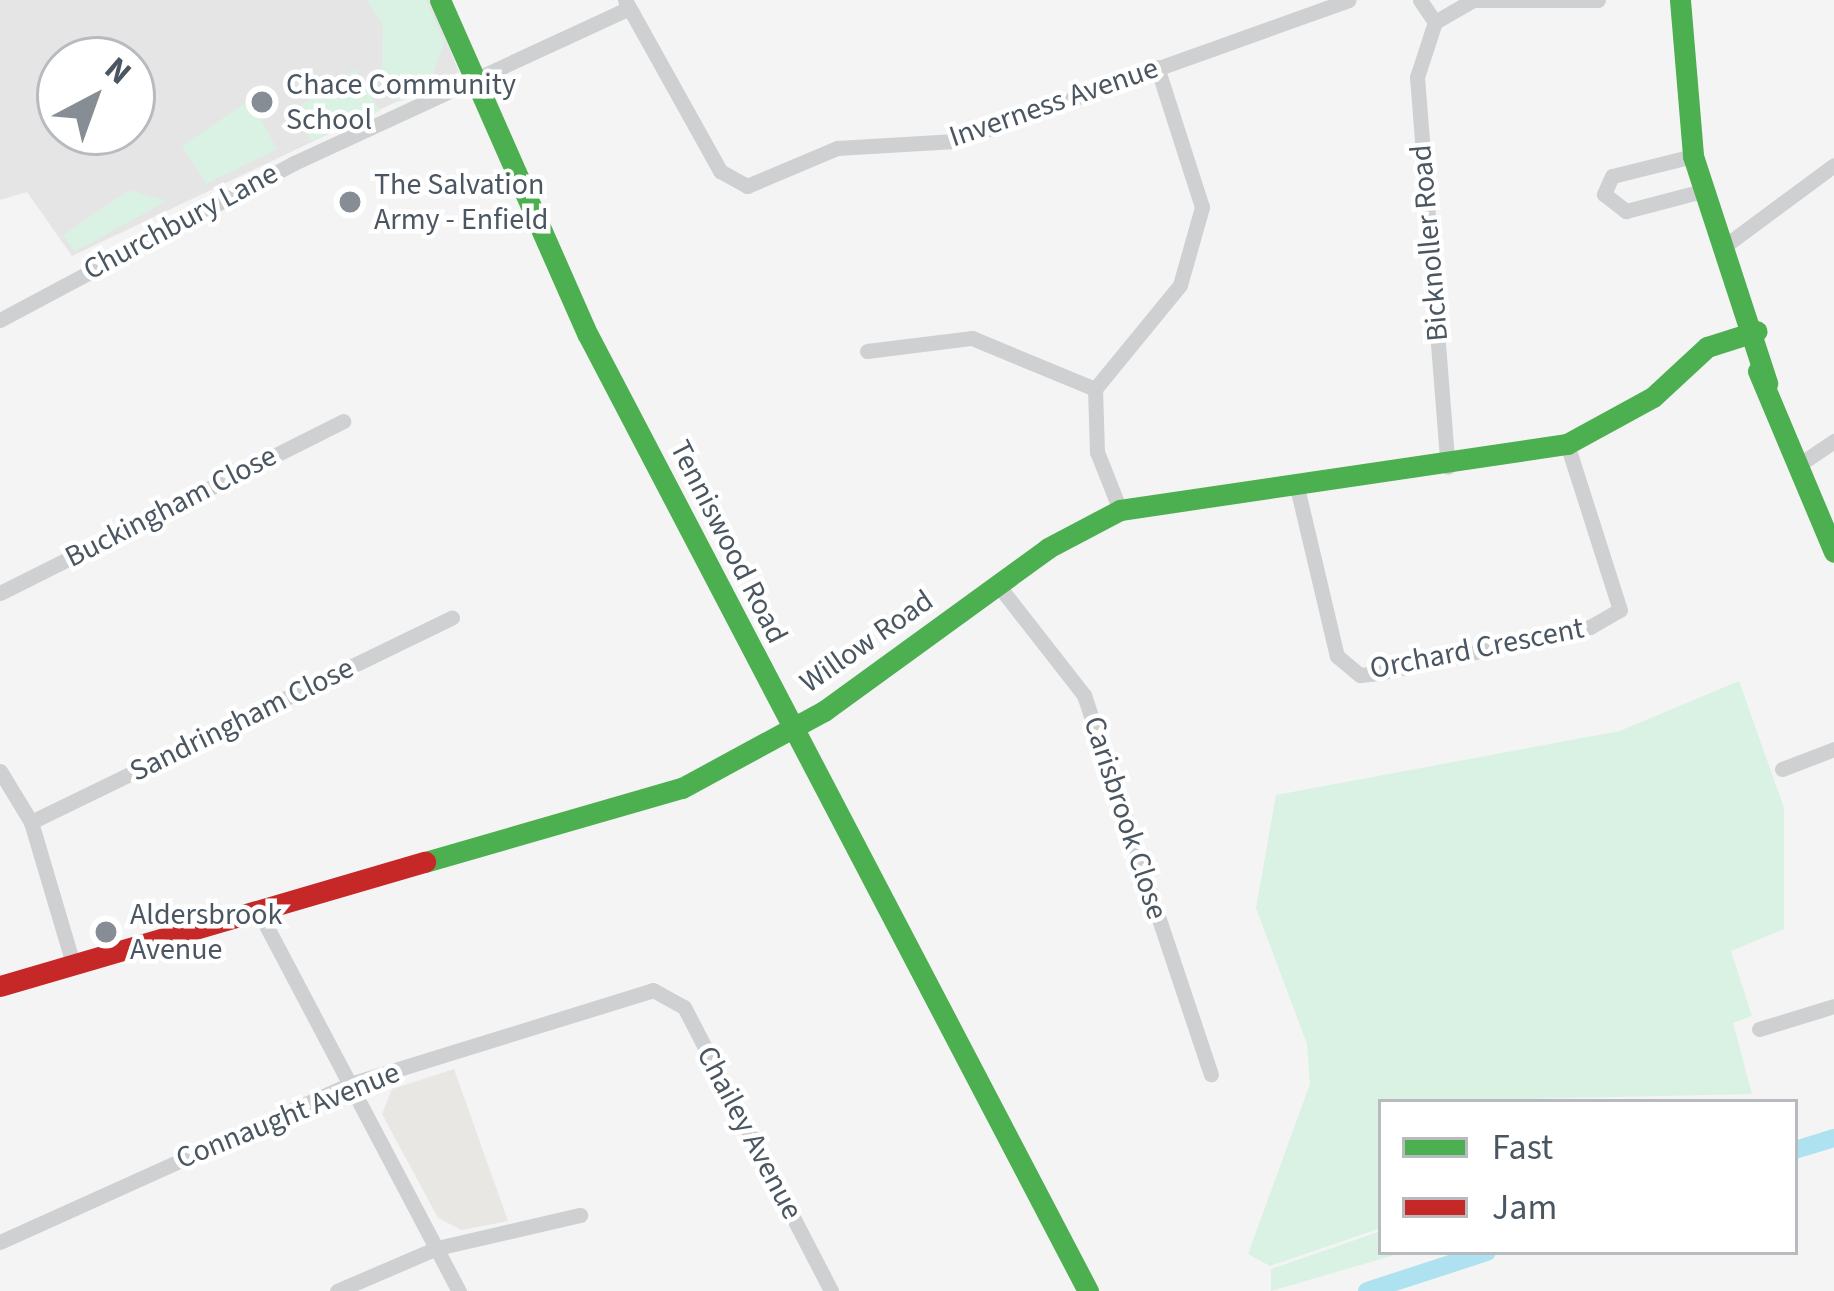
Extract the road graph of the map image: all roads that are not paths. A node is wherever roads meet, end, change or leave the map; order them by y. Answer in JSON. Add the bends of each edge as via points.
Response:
{"nodes":[{"id":1,"x":440,"y":0,"type":"edge"},
{"id":2,"x":1348,"y":0,"type":"edge"},
{"id":3,"x":1420,"y":0,"type":"edge"},
{"id":4,"x":1473,"y":0,"type":"edge"},
{"id":5,"x":1598,"y":0,"type":"edge"},
{"id":6,"x":1668,"y":0,"type":"edge"},
{"id":7,"x":1680,"y":0,"type":"edge"},
{"id":8,"x":626,"y":5,"type":"edge"},
{"id":9,"x":1435,"y":22,"type":"junction"},
{"id":10,"x":1157,"y":67,"type":"junction"},
{"id":11,"x":1684,"y":67,"type":"junction"},
{"id":12,"x":476,"y":85,"type":"junction"},
{"id":13,"x":1694,"y":156,"type":"junction"},
{"id":14,"x":1834,"y":165,"type":"edge"},
{"id":15,"x":1703,"y":191,"type":"junction"},
{"id":16,"x":1724,"y":252,"type":"junction"},
{"id":17,"x":0,"y":320,"type":"edge"},
{"id":18,"x":1750,"y":333,"type":"junction"},
{"id":19,"x":867,"y":351,"type":"dead end"},
{"id":20,"x":1095,"y":388,"type":"junction"},
{"id":21,"x":343,"y":421,"type":"dead end"},
{"id":22,"x":1834,"y":442,"type":"edge"},
{"id":23,"x":1567,"y":444,"type":"junction"},
{"id":24,"x":1448,"y":466,"type":"junction"},
{"id":25,"x":1796,"y":466,"type":"junction"},
{"id":26,"x":1296,"y":483,"type":"junction"},
{"id":27,"x":1120,"y":510,"type":"junction"},
{"id":28,"x":1834,"y":552,"type":"edge"},
{"id":29,"x":998,"y":585,"type":"junction"},
{"id":30,"x":0,"y":593,"type":"edge"},
{"id":31,"x":452,"y":618,"type":"dead end"},
{"id":32,"x":789,"y":732,"type":"junction"},
{"id":33,"x":1834,"y":749,"type":"edge"},
{"id":34,"x":1782,"y":769,"type":"dead end"},
{"id":35,"x":0,"y":771,"type":"edge"},
{"id":36,"x":32,"y":821,"type":"junction"},
{"id":37,"x":259,"y":912,"type":"junction"},
{"id":38,"x":74,"y":964,"type":"junction"},
{"id":39,"x":0,"y":986,"type":"edge"},
{"id":40,"x":653,"y":990,"type":"joint"},
{"id":41,"x":1834,"y":1006,"type":"edge"},
{"id":42,"x":1759,"y":1029,"type":"dead end"},
{"id":43,"x":1211,"y":1074,"type":"dead end"},
{"id":44,"x":350,"y":1084,"type":"junction"},
{"id":45,"x":580,"y":1215,"type":"dead end"},
{"id":46,"x":0,"y":1242,"type":"edge"},
{"id":47,"x":437,"y":1248,"type":"junction"},
{"id":48,"x":338,"y":1291,"type":"edge"},
{"id":49,"x":459,"y":1291,"type":"edge"},
{"id":50,"x":831,"y":1291,"type":"edge"},
{"id":51,"x":1088,"y":1291,"type":"edge"}],
"edges":[{"from":1,"to":12,"type":"street","name":"Tenniswood Road"},
{"from":2,"to":10,"type":"street","name":"Inverness Avenue"},
{"from":3,"to":9,"type":"street"},
{"from":4,"to":5,"type":"street"},
{"from":4,"to":9,"type":"street"},
{"from":6,"to":11,"type":"street"},
{"from":7,"to":11,"type":"street"},
{"from":8,"to":10,"type":"street","name":"Inverness Avenue","via":[[720,171],[757,183],[859,144],[955,141]]},
{"from":8,"to":12,"type":"street","name":"Churchbury Lane"},
{"from":9,"to":24,"type":"street","name":"Bicknoller Road","via":[[1417,77]]},
{"from":10,"to":20,"type":"street","via":[[1194,170],[1198,240],[1180,285]]},
{"from":11,"to":13,"type":"street"},
{"from":12,"to":17,"type":"street","name":"Churchbury Lane","via":[[294,164]]},
{"from":12,"to":32,"type":"street","name":"Tenniswood Road","via":[[550,259]]},
{"from":13,"to":15,"type":"street"},
{"from":13,"to":15,"type":"street","via":[[1612,176],[1604,194],[1626,211]]},
{"from":14,"to":16,"type":"street"},
{"from":15,"to":16,"type":"street"},
{"from":16,"to":18,"type":"street"},
{"from":18,"to":23,"type":"street","name":"Willow Road","via":[[1707,347],[1653,398]]},
{"from":18,"to":25,"type":"street"},
{"from":19,"to":20,"type":"street","via":[[972,338]]},
{"from":20,"to":27,"type":"street","via":[[1097,452]]},
{"from":21,"to":30,"type":"street","name":"Buckingham Close"},
{"from":22,"to":25,"type":"street"},
{"from":23,"to":24,"type":"street","name":"Willow Road"},
{"from":23,"to":26,"type":"street","name":"Orchard Crescent","via":[[1620,610],[1590,627],[1379,673],[1360,675],[1337,656]]},
{"from":24,"to":26,"type":"street","name":"Willow Road"},
{"from":25,"to":28,"type":"street"},
{"from":26,"to":27,"type":"street","name":"Willow Road"},
{"from":27,"to":29,"type":"street","name":"Willow Road"},
{"from":29,"to":32,"type":"street","name":"Willow Road"},
{"from":29,"to":43,"type":"street","name":"Carisbrook Close","via":[[1084,695]]},
{"from":31,"to":36,"type":"street","name":"Sandringham Close"},
{"from":32,"to":37,"type":"street","name":"Willow Road","via":[[682,788]]},
{"from":32,"to":51,"type":"street","name":"Tenniswood Road"},
{"from":33,"to":34,"type":"street"},
{"from":35,"to":36,"type":"street"},
{"from":36,"to":38,"type":"street"},
{"from":37,"to":38,"type":"street","name":"Willow Road"},
{"from":37,"to":44,"type":"street"},
{"from":38,"to":39,"type":"street","name":"Willow Road"},
{"from":40,"to":44,"type":"street","name":"Connaught Avenue"},
{"from":40,"to":50,"type":"street","name":"Chailey Avenue","via":[[684,1007]]},
{"from":41,"to":42,"type":"street"},
{"from":44,"to":46,"type":"street","name":"Connaught Avenue"},
{"from":44,"to":47,"type":"street"},
{"from":45,"to":47,"type":"street"},
{"from":47,"to":48,"type":"street"},
{"from":47,"to":49,"type":"street"}]}
